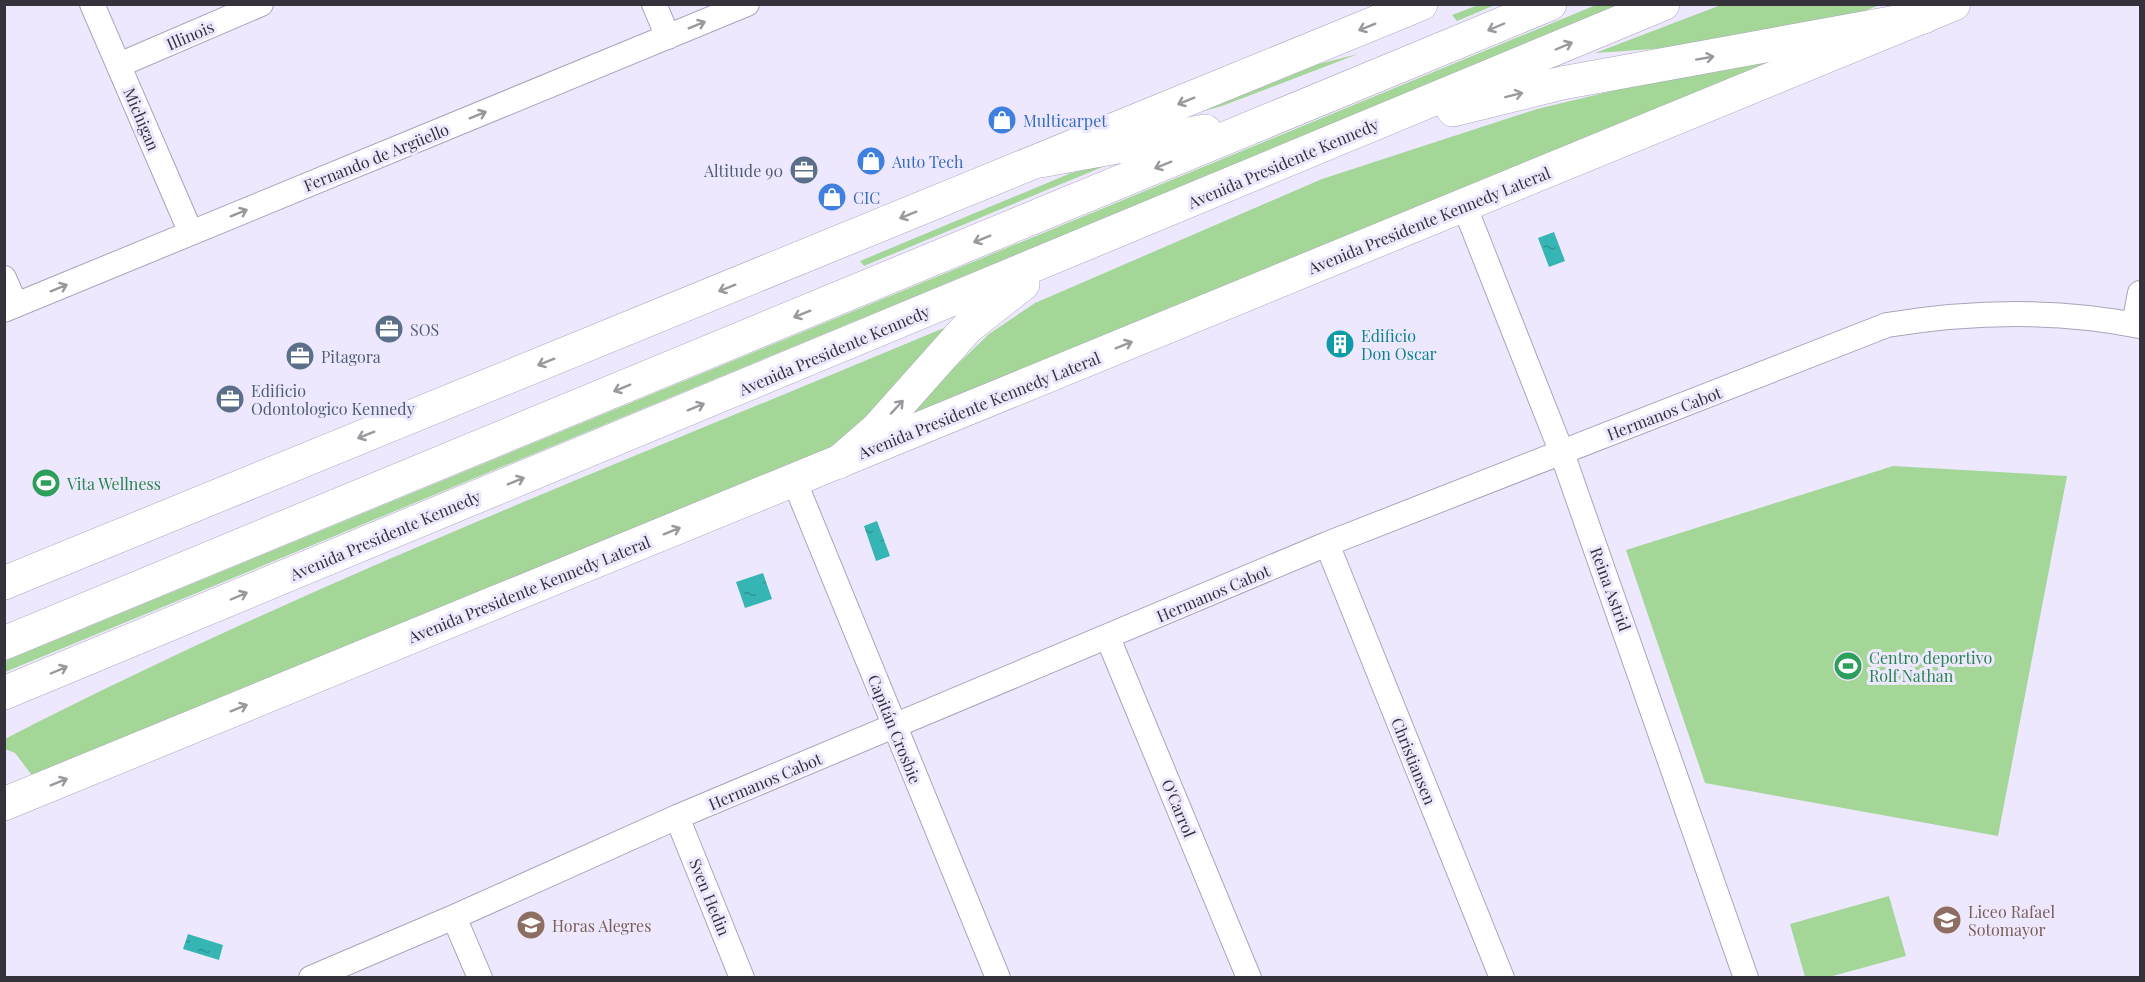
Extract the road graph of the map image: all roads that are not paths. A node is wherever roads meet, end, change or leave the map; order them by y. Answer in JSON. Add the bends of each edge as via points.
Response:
{"nodes":[{"id":1,"x":92,"y":4,"type":"edge"},
{"id":2,"x":261,"y":4,"type":"edge"},
{"id":3,"x":654,"y":4,"type":"edge"},
{"id":4,"x":747,"y":4,"type":"edge"},
{"id":5,"x":1421,"y":4,"type":"edge"},
{"id":6,"x":1550,"y":4,"type":"edge"},
{"id":7,"x":1663,"y":4,"type":"edge"},
{"id":8,"x":1954,"y":4,"type":"edge"},
{"id":9,"x":1924,"y":18,"type":"junction"},
{"id":10,"x":668,"y":37,"type":"junction"},
{"id":11,"x":119,"y":65,"type":"junction"},
{"id":12,"x":1294,"y":111,"type":"junction"},
{"id":13,"x":1355,"y":134,"type":"junction"},
{"id":14,"x":1040,"y":161,"type":"junction"},
{"id":15,"x":1464,"y":206,"type":"junction"},
{"id":16,"x":191,"y":233,"type":"junction"},
{"id":17,"x":1088,"y":244,"type":"junction"},
{"id":18,"x":4,"y":278,"type":"edge"},
{"id":19,"x":2140,"y":293,"type":"edge"},
{"id":20,"x":10,"y":308,"type":"edge"},
{"id":21,"x":2137,"y":325,"type":"edge"},
{"id":22,"x":1562,"y":453,"type":"junction"},
{"id":23,"x":839,"y":462,"type":"junction"},
{"id":24,"x":794,"y":480,"type":"junction"},
{"id":25,"x":1327,"y":544,"type":"junction"},
{"id":26,"x":4,"y":583,"type":"edge"},
{"id":27,"x":1108,"y":638,"type":"junction"},
{"id":28,"x":4,"y":643,"type":"edge"},
{"id":29,"x":4,"y":693,"type":"edge"},
{"id":30,"x":894,"y":727,"type":"junction"},
{"id":31,"x":4,"y":804,"type":"edge"},
{"id":32,"x":677,"y":817,"type":"junction"},
{"id":33,"x":454,"y":917,"type":"junction"},
{"id":34,"x":311,"y":978,"type":"edge"},
{"id":35,"x":480,"y":978,"type":"edge"},
{"id":36,"x":742,"y":978,"type":"edge"},
{"id":37,"x":998,"y":978,"type":"edge"},
{"id":38,"x":1250,"y":978,"type":"edge"},
{"id":39,"x":1502,"y":978,"type":"edge"},
{"id":40,"x":1746,"y":978,"type":"edge"}],
"edges":[{"from":1,"to":11,"type":"street","name":"Michigan"},
{"from":2,"to":11,"type":"street","name":"Illinois"},
{"from":3,"to":10,"type":"street"},
{"from":10,"to":4,"type":"street","name":"Fernando de Argüello","one_way":true},
{"from":5,"to":14,"type":"main road","one_way":true},
{"from":6,"to":12,"type":"main road","one_way":true},
{"from":13,"to":7,"type":"main road","name":"Avenida Presidente Kennedy","one_way":true},
{"from":8,"to":9,"type":"main road","name":"Avenida Presidente Kennedy Lateral"},
{"from":13,"to":9,"type":"main road","one_way":true,"via":[[1562,83]]},
{"from":9,"to":15,"type":"main road","name":"Avenida Presidente Kennedy Lateral"},
{"from":16,"to":10,"type":"street","name":"Fernando de Argüello","one_way":true},
{"from":11,"to":16,"type":"street","name":"Michigan"},
{"from":12,"to":14,"type":"main road","via":[[1177,138]]},
{"from":12,"to":28,"type":"main road","one_way":true},
{"from":13,"to":17,"type":"main road","name":"Avenida Presidente Kennedy"},
{"from":14,"to":26,"type":"main road","one_way":true},
{"from":15,"to":22,"type":"street","name":"Reina Astrid"},
{"from":23,"to":15,"type":"main road","name":"Avenida Presidente Kennedy Lateral","one_way":true},
{"from":20,"to":16,"type":"street","name":"Fernando de Argüello","one_way":true},
{"from":23,"to":17,"type":"main road","one_way":true,"via":[[876,429],[967,328],[1020,286]]},
{"from":29,"to":17,"type":"main road","name":"Avenida Presidente Kennedy","one_way":true},
{"from":18,"to":20,"type":"street"},
{"from":19,"to":21,"type":"street"},
{"from":21,"to":22,"type":"street","name":"Hermanos Cabot","via":[[2064,315],[1984,314],[1887,325]]},
{"from":22,"to":25,"type":"street","name":"Hermanos Cabot"},
{"from":22,"to":40,"type":"street","name":"Reina Astrid"},
{"from":23,"to":24,"type":"main road","name":"Avenida Presidente Kennedy Lateral"},
{"from":24,"to":30,"type":"street","name":"Capitán Crosbie"},
{"from":31,"to":24,"type":"main road","name":"Avenida Presidente Kennedy Lateral","one_way":true},
{"from":25,"to":27,"type":"street","name":"Hermanos Cabot"},
{"from":25,"to":39,"type":"street","name":"Christiansen"},
{"from":27,"to":30,"type":"street","name":"Hermanos Cabot"},
{"from":27,"to":38,"type":"street","name":"O'Carrol"},
{"from":30,"to":32,"type":"street","name":"Hermanos Cabot"},
{"from":30,"to":37,"type":"street","name":"Capitán Crosbie"},
{"from":32,"to":33,"type":"street","name":"Hermanos Cabot"},
{"from":32,"to":36,"type":"street","name":"Sven Hedin"},
{"from":33,"to":34,"type":"street","name":"Hermanos Cabot"},
{"from":33,"to":35,"type":"street"}]}
